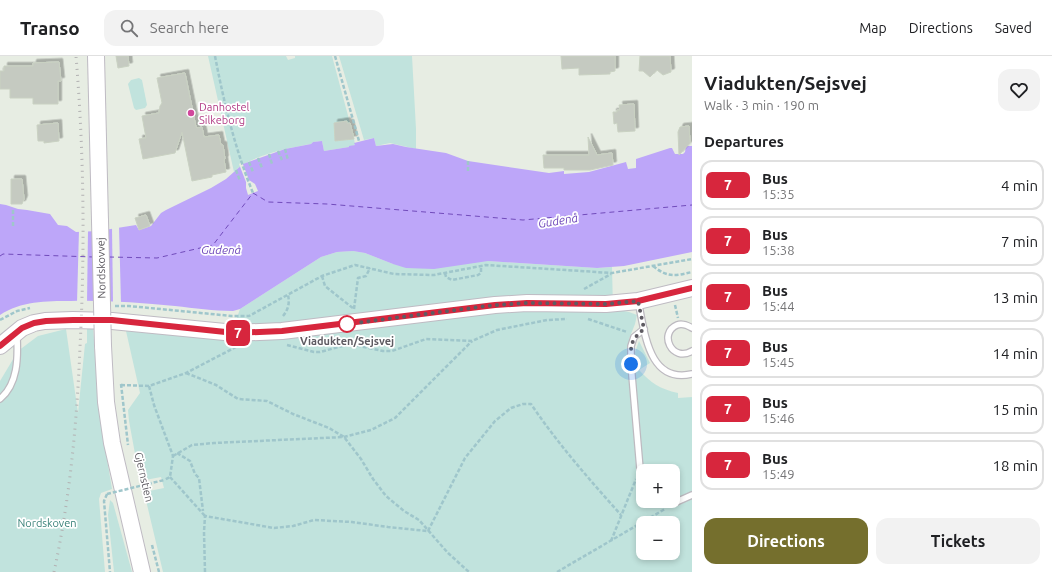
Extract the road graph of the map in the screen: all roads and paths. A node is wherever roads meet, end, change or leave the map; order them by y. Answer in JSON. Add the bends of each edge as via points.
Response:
{"nodes":[{"id":1,"x":96,"y":56,"type":"edge"},
{"id":2,"x":215,"y":56,"type":"edge"},
{"id":3,"x":335,"y":56,"type":"edge"},
{"id":4,"x":359,"y":141,"type":"dead end"},
{"id":5,"x":284,"y":149,"type":"dead end"},
{"id":6,"x":278,"y":151,"type":"dead end"},
{"id":7,"x":269,"y":154,"type":"dead end"},
{"id":8,"x":258,"y":158,"type":"dead end"},
{"id":9,"x":282,"y":160,"type":"dead end"},
{"id":10,"x":288,"y":160,"type":"dead end"},
{"id":11,"x":468,"y":161,"type":"dead end"},
{"id":12,"x":249,"y":162,"type":"dead end"},
{"id":13,"x":272,"y":164,"type":"dead end"},
{"id":14,"x":262,"y":168,"type":"dead end"},
{"id":15,"x":236,"y":170,"type":"dead end"},
{"id":16,"x":468,"y":171,"type":"dead end"},
{"id":17,"x":253,"y":172,"type":"dead end"},
{"id":18,"x":240,"y":181,"type":"dead end"},
{"id":19,"x":253,"y":193,"type":"dead end"},
{"id":20,"x":13,"y":208,"type":"dead end"},
{"id":21,"x":13,"y":226,"type":"dead end"},
{"id":22,"x":692,"y":259,"type":"edge"},
{"id":23,"x":481,"y":265,"type":"junction"},
{"id":24,"x":652,"y":266,"type":"junction"},
{"id":25,"x":370,"y":268,"type":"junction"},
{"id":26,"x":692,"y":272,"type":"edge"},
{"id":27,"x":445,"y":273,"type":"junction"},
{"id":28,"x":322,"y":276,"type":"junction"},
{"id":29,"x":692,"y":288,"type":"edge"},
{"id":30,"x":673,"y":293,"type":"junction"},
{"id":31,"x":638,"y":301,"type":"junction"},
{"id":32,"x":249,"y":316,"type":"dead end"},
{"id":33,"x":353,"y":316,"type":"junction"},
{"id":34,"x":582,"y":317,"type":"dead end"},
{"id":35,"x":570,"y":318,"type":"dead end"},
{"id":36,"x":679,"y":325,"type":"junction"},
{"id":37,"x":692,"y":328,"type":"edge"},
{"id":38,"x":644,"y":329,"type":"junction"},
{"id":39,"x":16,"y":332,"type":"junction"},
{"id":40,"x":637,"y":335,"type":"junction"},
{"id":41,"x":472,"y":341,"type":"junction"},
{"id":42,"x":280,"y":345,"type":"dead end"},
{"id":43,"x":0,"y":346,"type":"edge"},
{"id":44,"x":692,"y":351,"type":"edge"},
{"id":45,"x":210,"y":361,"type":"dead end"},
{"id":46,"x":186,"y":373,"type":"junction"},
{"id":47,"x":692,"y":374,"type":"edge"},
{"id":48,"x":149,"y":386,"type":"junction"},
{"id":49,"x":0,"y":399,"type":"edge"},
{"id":50,"x":344,"y":437,"type":"junction"},
{"id":51,"x":128,"y":447,"type":"dead end"},
{"id":52,"x":177,"y":453,"type":"junction"},
{"id":53,"x":173,"y":456,"type":"junction"},
{"id":54,"x":641,"y":464,"type":"edge"},
{"id":55,"x":170,"y":477,"type":"junction"},
{"id":56,"x":137,"y":482,"type":"dead end"},
{"id":57,"x":636,"y":484,"type":"edge"},
{"id":58,"x":138,"y":490,"type":"dead end"},
{"id":59,"x":692,"y":495,"type":"edge"},
{"id":60,"x":680,"y":499,"type":"edge"},
{"id":61,"x":662,"y":508,"type":"edge"},
{"id":62,"x":203,"y":511,"type":"junction"},
{"id":63,"x":621,"y":515,"type":"junction"},
{"id":64,"x":205,"y":516,"type":"junction"},
{"id":65,"x":428,"y":531,"type":"junction"},
{"id":66,"x":150,"y":539,"type":"dead end"},
{"id":67,"x":611,"y":540,"type":"junction"},
{"id":68,"x":110,"y":572,"type":"edge"},
{"id":69,"x":142,"y":572,"type":"edge"},
{"id":70,"x":158,"y":572,"type":"edge"},
{"id":71,"x":205,"y":572,"type":"edge"},
{"id":72,"x":469,"y":572,"type":"edge"},
{"id":73,"x":557,"y":572,"type":"edge"}],
"edges":[{"from":1,"to":69,"type":"street","name":"Nordskovvej","bridge":true,"via":[[106,402],[112,443]]},
{"from":2,"to":19,"type":"path","via":[[240,160]]},
{"from":3,"to":4,"type":"path"},
{"from":5,"to":10,"type":"path"},
{"from":6,"to":9,"type":"path"},
{"from":7,"to":13,"type":"path"},
{"from":8,"to":14,"type":"path"},
{"from":11,"to":16,"type":"path"},
{"from":12,"to":17,"type":"path"},
{"from":15,"to":18,"type":"path"},
{"from":20,"to":21,"type":"path"},
{"from":22,"to":24,"type":"path"},
{"from":23,"to":24,"type":"path","via":[[612,273]]},
{"from":23,"to":27,"type":"path"},
{"from":23,"to":27,"type":"path","via":[[481,273],[478,275],[452,280],[446,277]]},
{"from":24,"to":26,"type":"path","via":[[673,276]]},
{"from":25,"to":27,"type":"path","via":[[394,274]]},
{"from":25,"to":28,"type":"path","via":[[355,265]]},
{"from":25,"to":33,"type":"path","via":[[366,276],[358,278]]},
{"from":28,"to":32,"type":"path"},
{"from":28,"to":33,"type":"path","via":[[325,286]]},
{"from":29,"to":30,"type":"street"},
{"from":30,"to":31,"type":"street"},
{"from":30,"to":36,"type":"path"},
{"from":31,"to":33,"type":"street","via":[[606,304],[527,303]]},
{"from":31,"to":38,"type":"lane"},
{"from":33,"to":39,"type":"street","via":[[282,331],[235,333],[112,320],[73,320],[34,323]]},
{"from":34,"to":40,"type":"path"},
{"from":35,"to":41,"type":"path","via":[[497,330]]},
{"from":36,"to":37,"type":"lane"},
{"from":36,"to":44,"type":"lane","via":[[672,328],[668,334],[669,345],[681,354]]},
{"from":38,"to":40,"type":"lane"},
{"from":38,"to":47,"type":"lane","via":[[649,349],[659,366],[666,372],[676,375]]},
{"from":39,"to":43,"type":"street"},
{"from":39,"to":49,"type":"lane","via":[[17,360],[14,377],[11,387]]},
{"from":40,"to":54,"type":"lane","via":[[631,346],[631,364]]},
{"from":41,"to":42,"type":"path","via":[[426,340],[392,351],[350,344],[314,352]]},
{"from":41,"to":50,"type":"path","via":[[395,418],[371,430]]},
{"from":45,"to":46,"type":"path"},
{"from":46,"to":48,"type":"path"},
{"from":46,"to":50,"type":"path","via":[[238,399],[267,401]]},
{"from":48,"to":51,"type":"path","name":"Gjernstien","via":[[121,385]]},
{"from":48,"to":53,"type":"path"},
{"from":50,"to":52,"type":"path","via":[[192,445]]},
{"from":50,"to":65,"type":"path","via":[[386,496],[419,520]]},
{"from":52,"to":53,"type":"path"},
{"from":52,"to":62,"type":"path","via":[[190,461],[199,478]]},
{"from":53,"to":55,"type":"path"},
{"from":55,"to":62,"type":"path"},
{"from":55,"to":68,"type":"path","bridge":true,"via":[[107,494],[104,501]]},
{"from":56,"to":58,"type":"path","name":"Gjernstien"},
{"from":57,"to":63,"type":"path"},
{"from":59,"to":60,"type":"lane"},
{"from":61,"to":67,"type":"path"},
{"from":62,"to":64,"type":"path"},
{"from":63,"to":65,"type":"path","via":[[569,456],[531,404],[523,404],[511,408],[495,421],[465,458]]},
{"from":63,"to":67,"type":"path"},
{"from":64,"to":65,"type":"path","via":[[274,528],[314,520]]},
{"from":64,"to":71,"type":"path"},
{"from":65,"to":72,"type":"path"},
{"from":66,"to":70,"type":"path"},
{"from":67,"to":73,"type":"path"}]}
